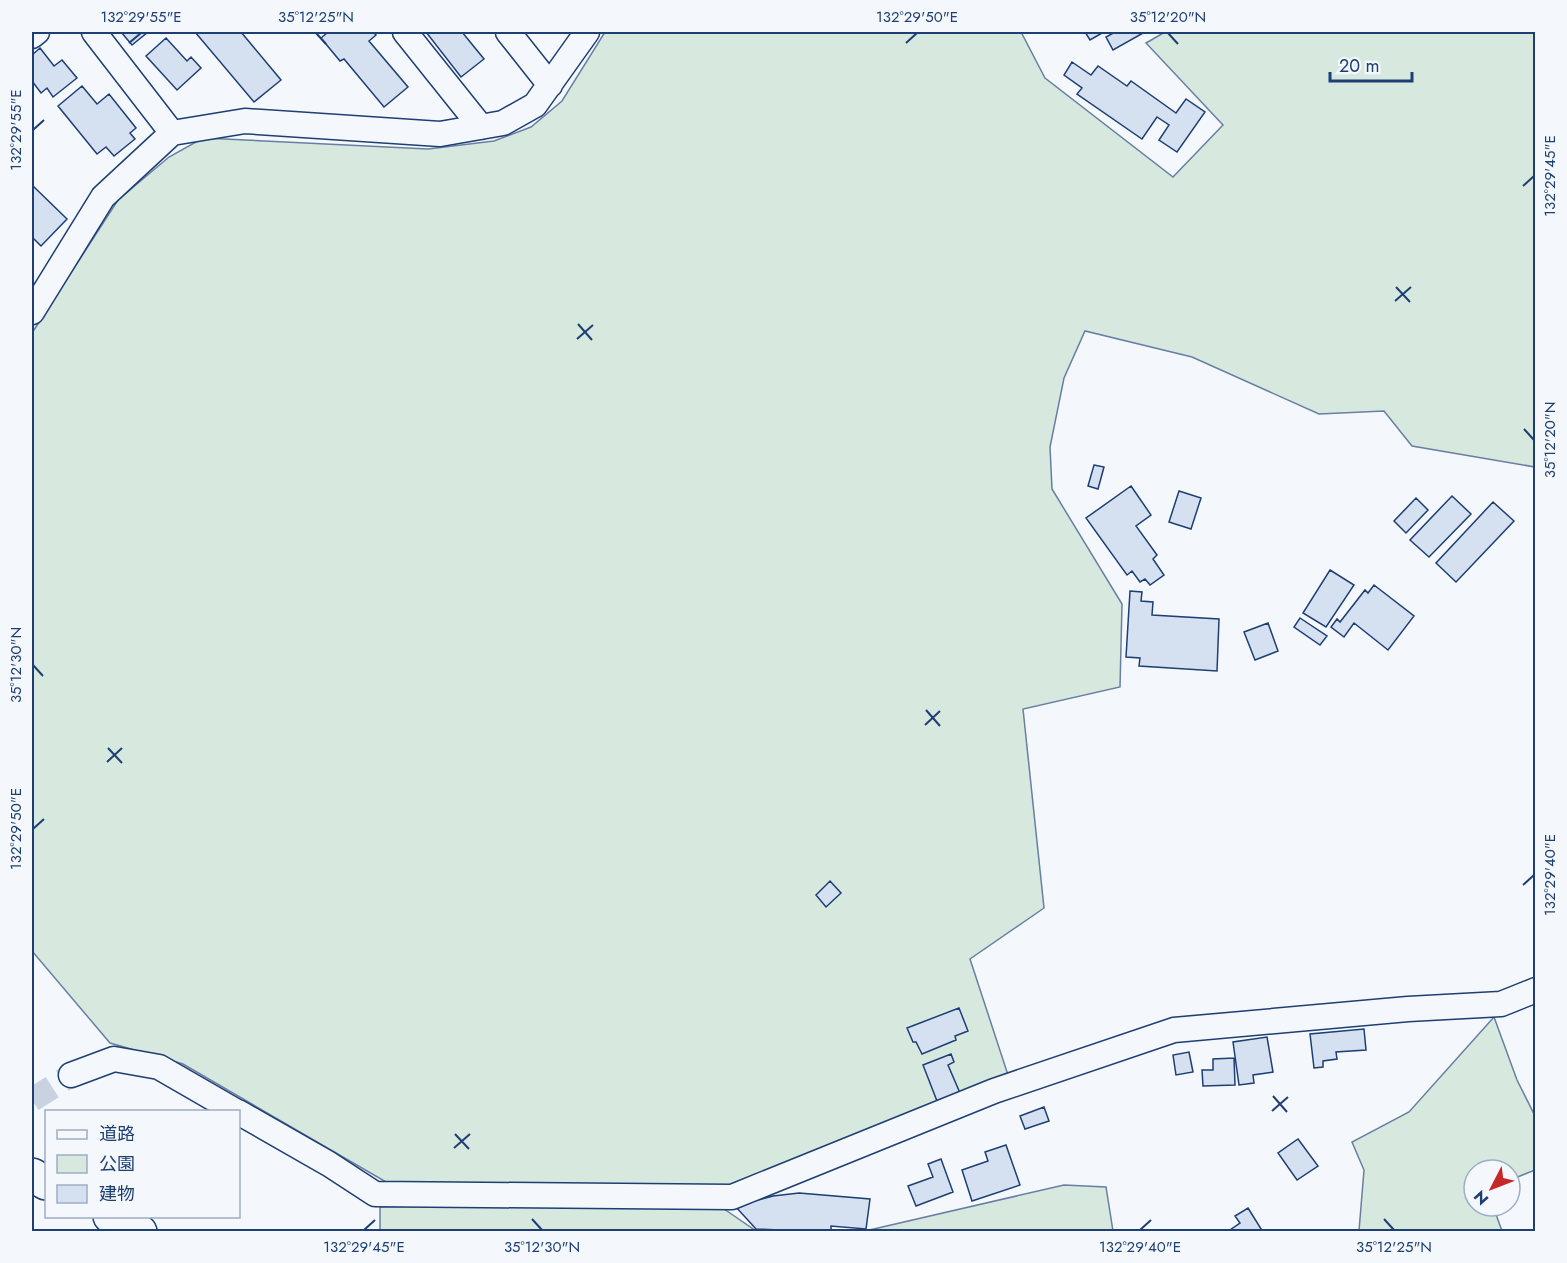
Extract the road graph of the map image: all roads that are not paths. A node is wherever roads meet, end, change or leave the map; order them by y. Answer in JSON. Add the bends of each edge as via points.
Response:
{"nodes":[{"id":1,"x":37,"y":32,"type":"edge"},
{"id":2,"x":94,"y":32,"type":"edge"},
{"id":3,"x":405,"y":32,"type":"edge"},
{"id":4,"x":508,"y":32,"type":"edge"},
{"id":5,"x":586,"y":32,"type":"edge"},
{"id":6,"x":32,"y":36,"type":"edge"},
{"id":7,"x":550,"y":85,"type":"junction"},
{"id":8,"x":481,"y":127,"type":"junction"},
{"id":9,"x":172,"y":133,"type":"junction"},
{"id":10,"x":32,"y":312,"type":"edge"},
{"id":11,"x":1536,"y":990,"type":"edge"},
{"id":12,"x":71,"y":1075,"type":"tunnel mouth"},
{"id":13,"x":234,"y":1110,"type":"edge"},
{"id":14,"x":240,"y":1113,"type":"edge"},
{"id":15,"x":114,"y":1218,"type":"edge"},
{"id":16,"x":140,"y":1232,"type":"edge"}],
"edges":[{"from":1,"to":6,"type":"street"},
{"from":2,"to":9,"type":"street"},
{"from":3,"to":8,"type":"street"},
{"from":4,"to":7,"type":"street"},
{"from":5,"to":7,"type":"street"},
{"from":7,"to":8,"type":"street","via":[[535,105],[503,123]]},
{"from":8,"to":9,"type":"street","via":[[440,134],[245,121]]},
{"from":9,"to":10,"type":"street","via":[[103,197]]},
{"from":11,"to":14,"type":"street","via":[[1501,1004],[1174,1030],[994,1091],[732,1197],[375,1194]]},
{"from":12,"to":13,"type":"street","via":[[114,1059],[159,1067]]},
{"from":15,"to":16,"type":"highway"}]}
